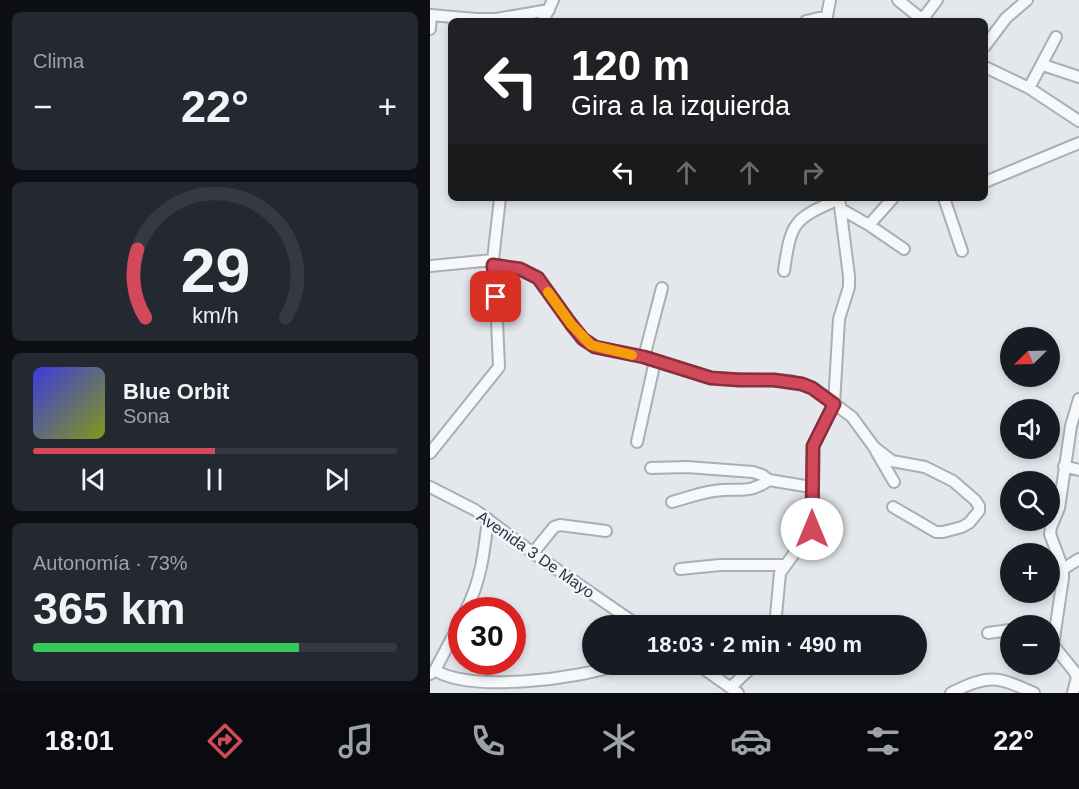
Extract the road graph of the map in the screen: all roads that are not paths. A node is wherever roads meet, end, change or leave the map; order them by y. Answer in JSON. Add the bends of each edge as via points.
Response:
{"nodes":[{"id":1,"x":830,"y":0,"type":"edge"},
{"id":2,"x":898,"y":0,"type":"edge"},
{"id":3,"x":937,"y":0,"type":"edge"},
{"id":4,"x":1027,"y":0,"type":"edge"},
{"id":5,"x":551,"y":5,"type":"edge"},
{"id":6,"x":431,"y":15,"type":"edge"},
{"id":7,"x":458,"y":18,"type":"edge"},
{"id":8,"x":500,"y":18,"type":"edge"},
{"id":9,"x":827,"y":18,"type":"edge"},
{"id":10,"x":920,"y":18,"type":"edge"},
{"id":11,"x":924,"y":18,"type":"edge"},
{"id":12,"x":430,"y":29,"type":"edge"},
{"id":13,"x":1056,"y":37,"type":"dead end"},
{"id":14,"x":988,"y":42,"type":"edge"},
{"id":15,"x":1043,"y":64,"type":"junction"},
{"id":16,"x":988,"y":68,"type":"edge"},
{"id":17,"x":1078,"y":77,"type":"edge"},
{"id":18,"x":1029,"y":88,"type":"junction"},
{"id":19,"x":1078,"y":121,"type":"edge"},
{"id":20,"x":1078,"y":143,"type":"edge"},
{"id":21,"x":988,"y":181,"type":"edge"},
{"id":22,"x":500,"y":201,"type":"edge"},
{"id":23,"x":890,"y":201,"type":"edge"},
{"id":24,"x":945,"y":201,"type":"edge"},
{"id":25,"x":840,"y":202,"type":"edge"},
{"id":26,"x":869,"y":225,"type":"junction"},
{"id":27,"x":904,"y":249,"type":"dead end"},
{"id":28,"x":962,"y":251,"type":"dead end"},
{"id":29,"x":493,"y":262,"type":"junction"},
{"id":30,"x":430,"y":266,"type":"edge"},
{"id":31,"x":784,"y":271,"type":"dead end"},
{"id":32,"x":662,"y":288,"type":"dead end"},
{"id":33,"x":649,"y":359,"type":"junction"},
{"id":34,"x":1078,"y":399,"type":"edge"},
{"id":35,"x":834,"y":404,"type":"junction"},
{"id":36,"x":637,"y":442,"type":"dead end"},
{"id":37,"x":874,"y":447,"type":"junction"},
{"id":38,"x":430,"y":453,"type":"edge"},
{"id":39,"x":1064,"y":466,"type":"junction"},
{"id":40,"x":651,"y":468,"type":"dead end"},
{"id":41,"x":1078,"y":470,"type":"edge"},
{"id":42,"x":769,"y":480,"type":"junction"},
{"id":43,"x":894,"y":482,"type":"dead end"},
{"id":44,"x":430,"y":487,"type":"edge"},
{"id":45,"x":811,"y":487,"type":"junction"},
{"id":46,"x":672,"y":502,"type":"dead end"},
{"id":47,"x":893,"y":507,"type":"dead end"},
{"id":48,"x":488,"y":519,"type":"junction"},
{"id":49,"x":606,"y":531,"type":"dead end"},
{"id":50,"x":532,"y":554,"type":"junction"},
{"id":51,"x":1078,"y":559,"type":"edge"},
{"id":52,"x":784,"y":565,"type":"junction"},
{"id":53,"x":680,"y":569,"type":"dead end"},
{"id":54,"x":1063,"y":570,"type":"junction"},
{"id":55,"x":473,"y":597,"type":"edge"},
{"id":56,"x":623,"y":615,"type":"edge"},
{"id":57,"x":776,"y":615,"type":"edge"},
{"id":58,"x":1055,"y":615,"type":"edge"},
{"id":59,"x":1000,"y":631,"type":"edge"},
{"id":60,"x":988,"y":633,"type":"dead end"},
{"id":61,"x":448,"y":644,"type":"edge"},
{"id":62,"x":1060,"y":653,"type":"edge"},
{"id":63,"x":432,"y":673,"type":"edge"},
{"id":64,"x":582,"y":673,"type":"edge"},
{"id":65,"x":713,"y":675,"type":"edge"},
{"id":66,"x":746,"y":675,"type":"edge"},
{"id":67,"x":1078,"y":678,"type":"edge"},
{"id":68,"x":553,"y":680,"type":"junction"},
{"id":69,"x":734,"y":690,"type":"edge"},
{"id":70,"x":554,"y":693,"type":"edge"},
{"id":71,"x":951,"y":693,"type":"edge"},
{"id":72,"x":1034,"y":693,"type":"edge"},
{"id":73,"x":1072,"y":693,"type":"edge"}],
"edges":[{"from":1,"to":9,"type":"street"},
{"from":2,"to":10,"type":"street"},
{"from":3,"to":11,"type":"street"},
{"from":4,"to":14,"type":"street","via":[[1006,18]]},
{"from":5,"to":8,"type":"street"},
{"from":6,"to":7,"type":"street"},
{"from":6,"to":12,"type":"street"},
{"from":13,"to":15,"type":"street"},
{"from":15,"to":17,"type":"street"},
{"from":15,"to":18,"type":"street"},
{"from":16,"to":18,"type":"street"},
{"from":18,"to":19,"type":"street"},
{"from":20,"to":21,"type":"street"},
{"from":22,"to":29,"type":"street"},
{"from":23,"to":26,"type":"street"},
{"from":24,"to":28,"type":"street"},
{"from":25,"to":26,"type":"street"},
{"from":25,"to":31,"type":"street","via":[[803,217],[795,225]]},
{"from":25,"to":35,"type":"street","via":[[849,287],[839,319]]},
{"from":26,"to":27,"type":"street"},
{"from":29,"to":30,"type":"street"},
{"from":29,"to":33,"type":"street","via":[[538,278],[591,345]]},
{"from":29,"to":38,"type":"street","via":[[499,368]]},
{"from":32,"to":33,"type":"street"},
{"from":33,"to":35,"type":"street","via":[[711,378],[802,384]]},
{"from":33,"to":36,"type":"street"},
{"from":34,"to":39,"type":"street"},
{"from":35,"to":37,"type":"street","via":[[852,417]]},
{"from":35,"to":45,"type":"street","via":[[813,446]]},
{"from":37,"to":43,"type":"street"},
{"from":37,"to":47,"type":"street","via":[[899,464],[925,467],[953,481],[975,500],[979,512],[962,527],[936,532]]},
{"from":39,"to":41,"type":"street"},
{"from":39,"to":54,"type":"street","via":[[1050,534]]},
{"from":40,"to":42,"type":"street","via":[[753,472]]},
{"from":42,"to":45,"type":"street"},
{"from":42,"to":46,"type":"street","via":[[751,490],[714,491]]},
{"from":44,"to":48,"type":"street","name":"Avenida 3 De Mayo"},
{"from":45,"to":52,"type":"street","via":[[810,533]]},
{"from":48,"to":50,"type":"street","name":"Avenida 3 De Mayo"},
{"from":48,"to":55,"type":"street","via":[[483,563]]},
{"from":49,"to":50,"type":"street","via":[[560,525]]},
{"from":50,"to":56,"type":"street","name":"Avenida 3 De Mayo"},
{"from":51,"to":54,"type":"street"},
{"from":52,"to":53,"type":"street"},
{"from":52,"to":57,"type":"street"},
{"from":54,"to":58,"type":"street"},
{"from":59,"to":60,"type":"street"},
{"from":61,"to":63,"type":"street"},
{"from":62,"to":67,"type":"street"},
{"from":63,"to":68,"type":"street","via":[[457,682],[502,687]]},
{"from":64,"to":68,"type":"street"},
{"from":65,"to":69,"type":"street"},
{"from":66,"to":69,"type":"street"},
{"from":67,"to":73,"type":"street"},
{"from":68,"to":70,"type":"street"},
{"from":71,"to":72,"type":"street","via":[[995,678]]}]}
